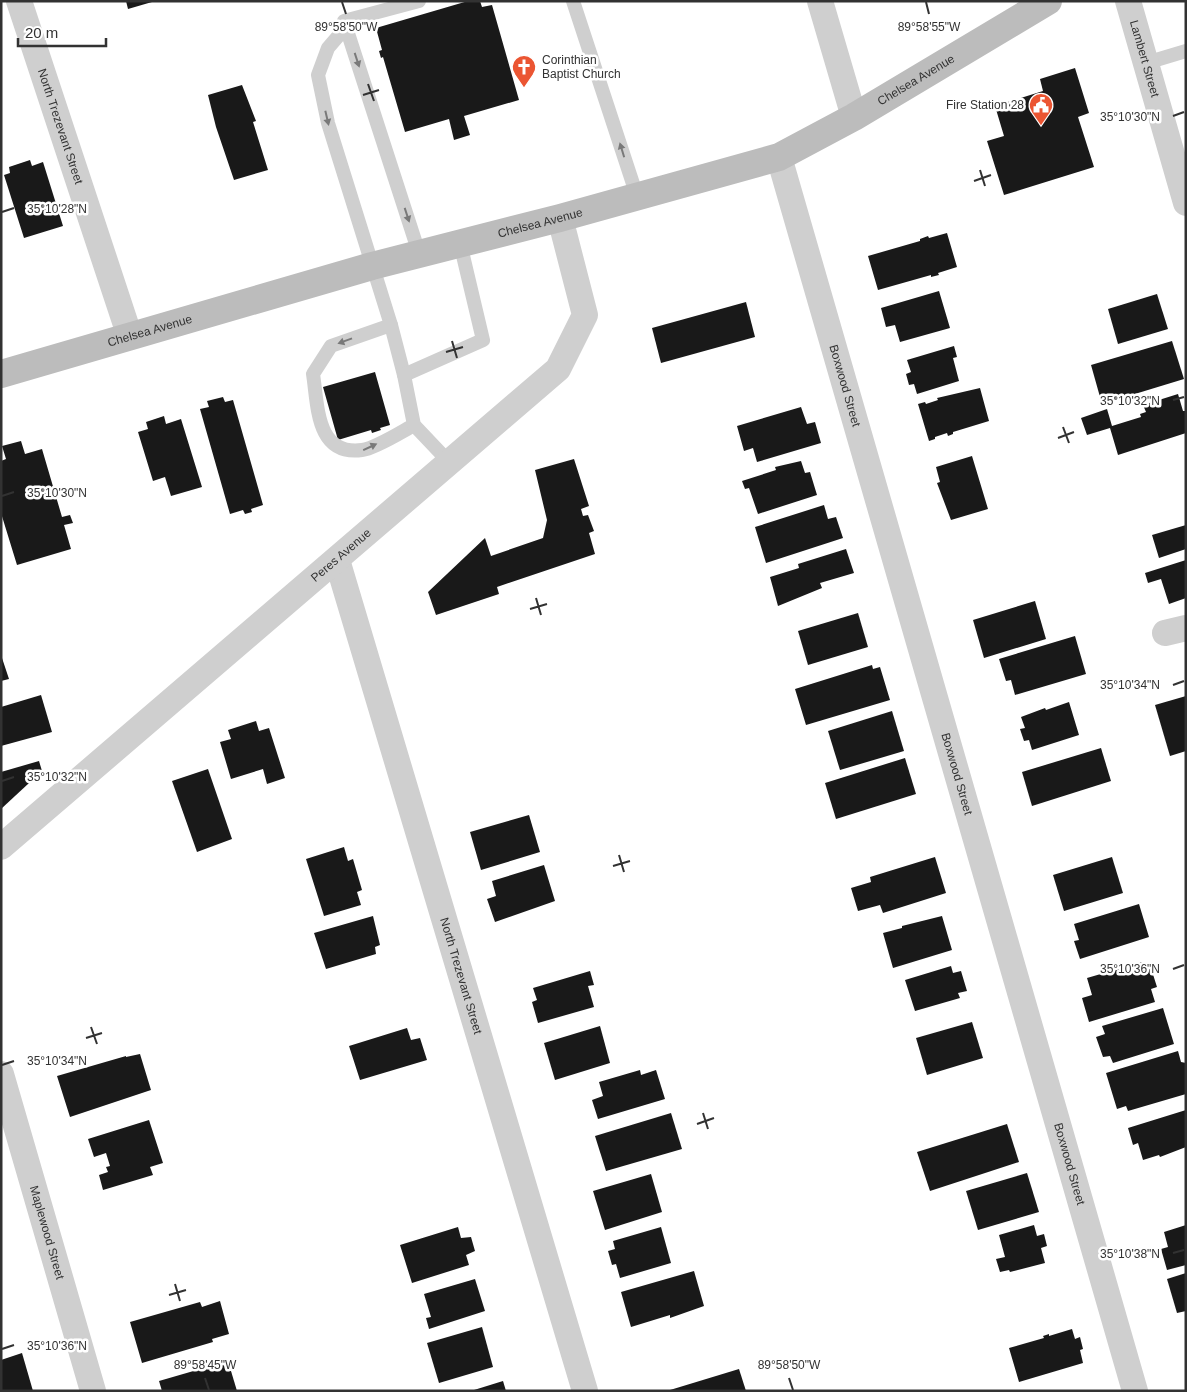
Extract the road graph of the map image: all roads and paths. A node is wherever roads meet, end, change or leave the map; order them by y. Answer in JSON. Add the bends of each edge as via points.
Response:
{"nodes":[{"id":1,"x":19,"y":1,"type":"edge"},
{"id":2,"x":419,"y":1,"type":"edge"},
{"id":3,"x":573,"y":1,"type":"edge"},
{"id":4,"x":820,"y":1,"type":"edge"},
{"id":5,"x":1048,"y":1,"type":"edge"},
{"id":6,"x":1128,"y":1,"type":"edge"},
{"id":7,"x":346,"y":26,"type":"junction"},
{"id":8,"x":1186,"y":52,"type":"edge"},
{"id":9,"x":1146,"y":63,"type":"junction"},
{"id":10,"x":854,"y":117,"type":"junction"},
{"id":11,"x":778,"y":157,"type":"junction"},
{"id":12,"x":637,"y":196,"type":"junction"},
{"id":13,"x":1186,"y":203,"type":"edge"},
{"id":14,"x":560,"y":218,"type":"junction"},
{"id":15,"x":460,"y":243,"type":"junction"},
{"id":16,"x":420,"y":253,"type":"junction"},
{"id":17,"x":372,"y":266,"type":"junction"},
{"id":18,"x":391,"y":325,"type":"junction"},
{"id":19,"x":130,"y":337,"type":"junction"},
{"id":20,"x":1,"y":374,"type":"edge"},
{"id":21,"x":404,"y":375,"type":"junction"},
{"id":22,"x":414,"y":425,"type":"junction"},
{"id":23,"x":450,"y":463,"type":"junction"},
{"id":24,"x":337,"y":560,"type":"junction"},
{"id":25,"x":1,"y":847,"type":"edge"},
{"id":26,"x":1,"y":1074,"type":"edge"},
{"id":27,"x":93,"y":1391,"type":"edge"},
{"id":28,"x":585,"y":1391,"type":"edge"},
{"id":29,"x":1135,"y":1391,"type":"edge"}],
"edges":[{"from":1,"to":19,"type":"street","name":"North Trezevant Street"},
{"from":2,"to":7,"type":"lane","via":[[344,21]]},
{"from":12,"to":3,"type":"lane","one_way":true},
{"from":4,"to":10,"type":"street"},
{"from":5,"to":10,"type":"main road","name":"Chelsea Avenue"},
{"from":6,"to":9,"type":"street","name":"Lambert Street"},
{"from":7,"to":16,"type":"lane","one_way":true},
{"from":7,"to":17,"type":"lane","one_way":true,"via":[[328,48],[318,75],[328,123]]},
{"from":8,"to":9,"type":"lane"},
{"from":9,"to":13,"type":"street","name":"Lambert Street"},
{"from":10,"to":11,"type":"main road","name":"Chelsea Avenue"},
{"from":11,"to":12,"type":"main road","name":"Chelsea Avenue"},
{"from":11,"to":29,"type":"street","name":"Boxwood Street"},
{"from":12,"to":14,"type":"main road","name":"Chelsea Avenue"},
{"from":14,"to":15,"type":"main road","name":"Chelsea Avenue"},
{"from":14,"to":23,"type":"street","name":"Peres Avenue","via":[[585,315],[558,369]]},
{"from":15,"to":16,"type":"main road","name":"Chelsea Avenue"},
{"from":15,"to":21,"type":"lane","via":[[483,340]]},
{"from":16,"to":17,"type":"main road","name":"Chelsea Avenue"},
{"from":17,"to":18,"type":"lane"},
{"from":17,"to":19,"type":"main road","name":"Chelsea Avenue"},
{"from":18,"to":21,"type":"lane"},
{"from":18,"to":22,"type":"lane","one_way":true,"via":[[332,346],[313,374],[322,427],[329,442],[342,450],[363,450]]},
{"from":19,"to":20,"type":"main road","name":"Chelsea Avenue"},
{"from":21,"to":22,"type":"lane"},
{"from":22,"to":23,"type":"lane"},
{"from":23,"to":24,"type":"street","name":"Peres Avenue"},
{"from":24,"to":25,"type":"street","name":"Peres Avenue"},
{"from":24,"to":28,"type":"street","name":"North Trezevant Street"},
{"from":26,"to":27,"type":"street","name":"Maplewood Street"}]}
